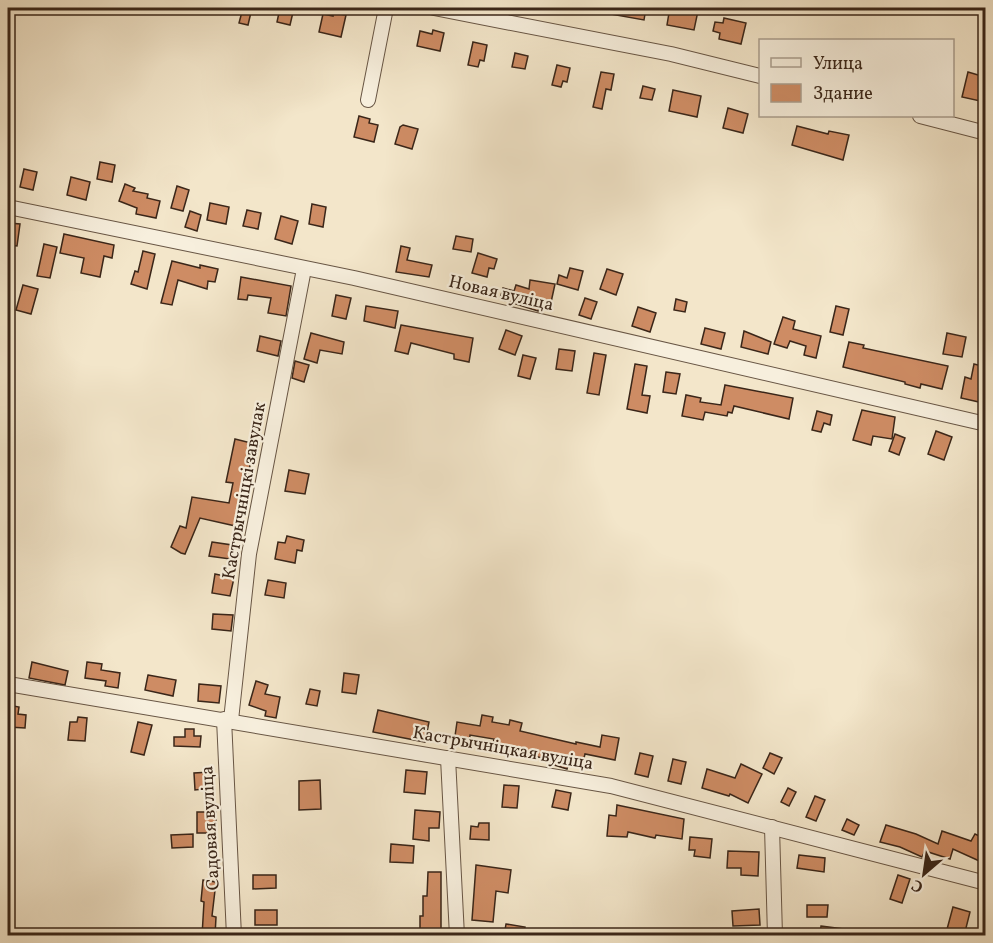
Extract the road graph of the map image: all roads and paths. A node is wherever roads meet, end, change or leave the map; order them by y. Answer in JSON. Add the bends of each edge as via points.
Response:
{"nodes":[{"id":1,"x":387,"y":8,"type":"edge"},
{"id":2,"x":434,"y":8,"type":"edge"},
{"id":3,"x":759,"y":76,"type":"edge"},
{"id":4,"x":368,"y":100,"type":"dead end"},
{"id":5,"x":924,"y":117,"type":"edge"},
{"id":6,"x":986,"y":133,"type":"edge"},
{"id":7,"x":8,"y":207,"type":"edge"},
{"id":8,"x":304,"y":269,"type":"junction"},
{"id":9,"x":986,"y":424,"type":"edge"},
{"id":10,"x":8,"y":684,"type":"edge"},
{"id":11,"x":227,"y":720,"type":"junction"},
{"id":12,"x":448,"y":758,"type":"junction"},
{"id":13,"x":772,"y":827,"type":"junction"},
{"id":14,"x":986,"y":883,"type":"edge"},
{"id":15,"x":234,"y":936,"type":"edge"},
{"id":16,"x":457,"y":936,"type":"edge"},
{"id":17,"x":775,"y":936,"type":"edge"}],
"edges":[{"from":1,"to":4,"type":"street"},
{"from":2,"to":3,"type":"street","via":[[671,54]]},
{"from":5,"to":6,"type":"street"},
{"from":7,"to":8,"type":"street","name":"Новая вуліца"},
{"from":8,"to":9,"type":"street","name":"Новая вуліца"},
{"from":8,"to":11,"type":"street","name":"Кастрычніцкі завулак","via":[[249,554]]},
{"from":10,"to":11,"type":"street","name":"Кастрычніцкая вуліца"},
{"from":11,"to":12,"type":"street","name":"Кастрычніцкая вуліца"},
{"from":11,"to":15,"type":"street","name":"Садовая вуліца"},
{"from":12,"to":13,"type":"street","name":"Кастрычніцкая вуліца","via":[[611,786]]},
{"from":12,"to":16,"type":"street"},
{"from":13,"to":14,"type":"street","name":"Кастрычніцкая вуліца"},
{"from":13,"to":17,"type":"street"}]}
